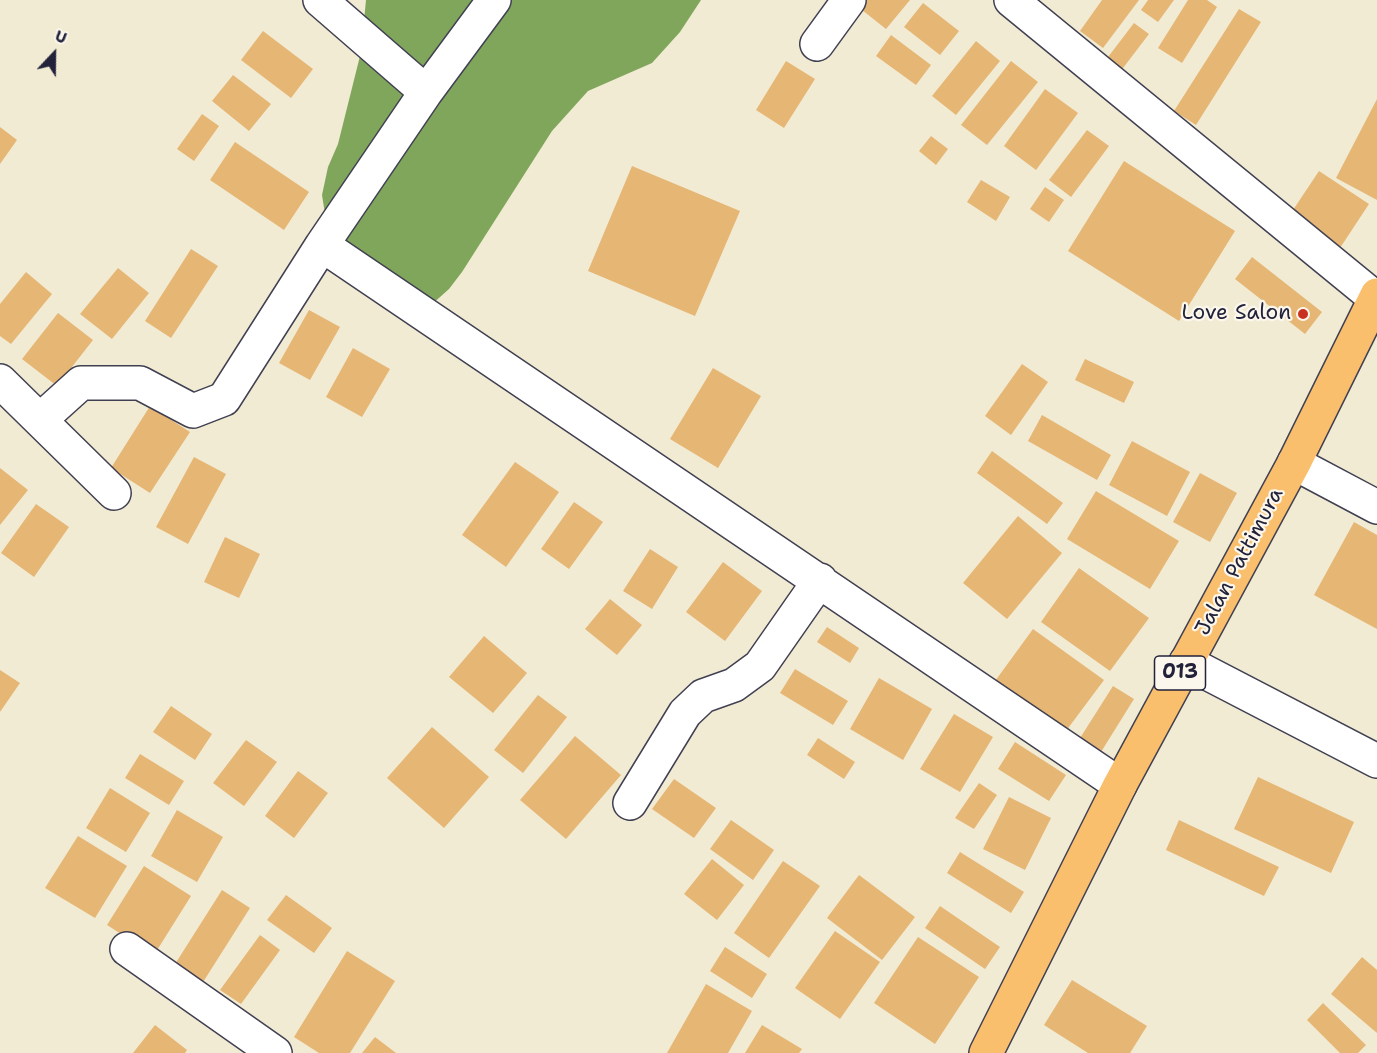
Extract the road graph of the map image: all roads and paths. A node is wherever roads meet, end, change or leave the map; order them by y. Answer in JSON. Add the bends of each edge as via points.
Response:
{"nodes":[{"id":1,"x":320,"y":0,"type":"edge"},
{"id":2,"x":494,"y":0,"type":"edge"},
{"id":3,"x":849,"y":0,"type":"edge"},
{"id":4,"x":1011,"y":0,"type":"edge"},
{"id":5,"x":817,"y":44,"type":"dead end"},
{"id":6,"x":426,"y":92,"type":"junction"},
{"id":7,"x":322,"y":245,"type":"junction"},
{"id":8,"x":1376,"y":296,"type":"edge"},
{"id":9,"x":0,"y":381,"type":"edge"},
{"id":10,"x":39,"y":420,"type":"junction"},
{"id":11,"x":1294,"y":463,"type":"junction"},
{"id":12,"x":114,"y":493,"type":"dead end"},
{"id":13,"x":1377,"y":507,"type":"edge"},
{"id":14,"x":820,"y":580,"type":"junction"},
{"id":15,"x":1186,"y":662,"type":"junction"},
{"id":16,"x":1377,"y":761,"type":"edge"},
{"id":17,"x":1120,"y":785,"type":"junction"},
{"id":18,"x":630,"y":802,"type":"dead end"},
{"id":19,"x":127,"y":949,"type":"dead end"},
{"id":20,"x":275,"y":1053,"type":"edge"},
{"id":21,"x":986,"y":1053,"type":"edge"}],
"edges":[{"from":1,"to":6,"type":"street"},
{"from":2,"to":6,"type":"street"},
{"from":3,"to":5,"type":"street"},
{"from":4,"to":8,"type":"street"},
{"from":6,"to":7,"type":"street"},
{"from":7,"to":10,"type":"street","via":[[224,399],[193,411],[140,383],[81,383]]},
{"from":7,"to":14,"type":"street"},
{"from":8,"to":11,"type":"main road","name":"Jalan Pattimura","number":"013"},
{"from":9,"to":10,"type":"street"},
{"from":10,"to":12,"type":"street"},
{"from":11,"to":13,"type":"street"},
{"from":11,"to":15,"type":"main road","name":"Jalan Pattimura","number":"013"},
{"from":14,"to":17,"type":"street"},
{"from":14,"to":18,"type":"street","via":[[760,666],[734,685],[702,696],[685,713]]},
{"from":15,"to":16,"type":"street"},
{"from":15,"to":17,"type":"main road","name":"Jalan Pattimura","number":"013"},
{"from":17,"to":21,"type":"main road","name":"Jalan Pattimura","number":"013"},
{"from":19,"to":20,"type":"street"}]}
